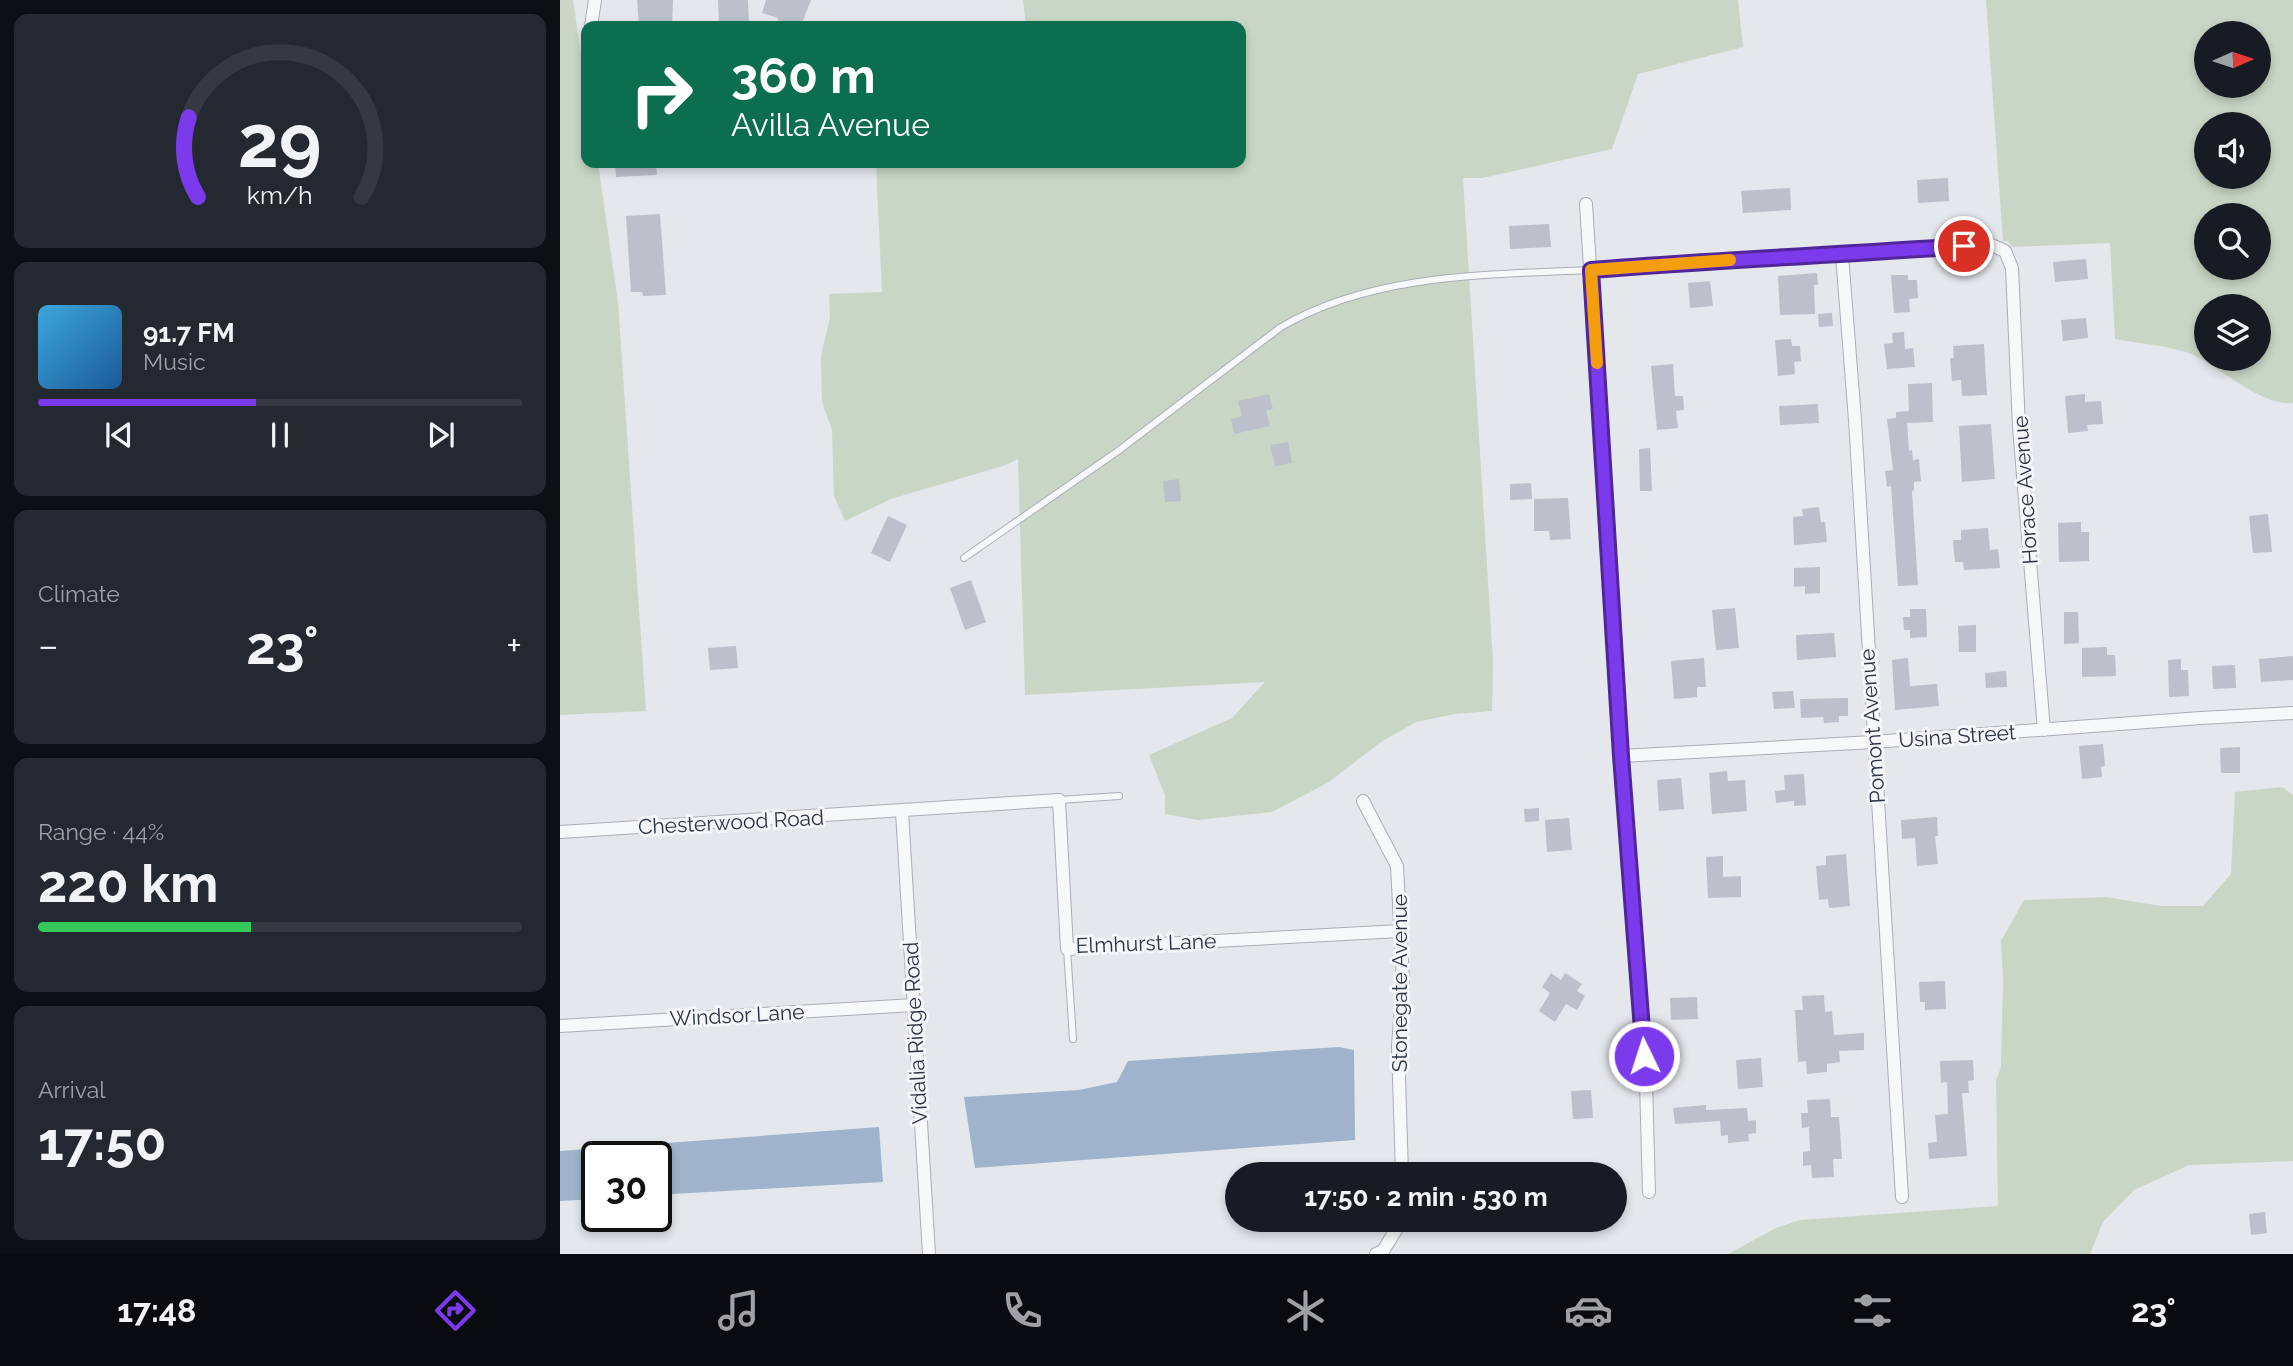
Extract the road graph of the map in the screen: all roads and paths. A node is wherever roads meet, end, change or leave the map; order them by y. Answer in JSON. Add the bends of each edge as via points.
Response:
{"nodes":[{"id":1,"x":595,"y":0,"type":"edge"},
{"id":2,"x":592,"y":21,"type":"edge"},
{"id":3,"x":1586,"y":204,"type":"dead end"},
{"id":4,"x":1842,"y":255,"type":"junction"},
{"id":5,"x":1591,"y":270,"type":"junction"},
{"id":6,"x":964,"y":558,"type":"dead end"},
{"id":7,"x":2293,"y":713,"type":"edge"},
{"id":8,"x":2044,"y":730,"type":"junction"},
{"id":9,"x":1873,"y":742,"type":"junction"},
{"id":10,"x":1621,"y":756,"type":"junction"},
{"id":11,"x":1119,"y":796,"type":"dead end"},
{"id":12,"x":1059,"y":800,"type":"junction"},
{"id":13,"x":1363,"y":801,"type":"dead end"},
{"id":14,"x":902,"y":812,"type":"junction"},
{"id":15,"x":560,"y":832,"type":"edge"},
{"id":16,"x":1400,"y":931,"type":"junction"},
{"id":17,"x":1068,"y":949,"type":"junction"},
{"id":18,"x":914,"y":1005,"type":"junction"},
{"id":19,"x":560,"y":1026,"type":"edge"},
{"id":20,"x":1073,"y":1039,"type":"dead end"},
{"id":21,"x":1402,"y":1162,"type":"edge"},
{"id":22,"x":1649,"y":1192,"type":"dead end"},
{"id":23,"x":1902,"y":1197,"type":"dead end"},
{"id":24,"x":1395,"y":1232,"type":"edge"},
{"id":25,"x":929,"y":1254,"type":"edge"},
{"id":26,"x":1376,"y":1254,"type":"edge"}],
"edges":[{"from":1,"to":2,"type":"street"},
{"from":3,"to":5,"type":"street"},
{"from":4,"to":5,"type":"street"},
{"from":4,"to":8,"type":"street","name":"Horace Avenue","via":[[1989,244],[2005,251],[2012,268]]},
{"from":4,"to":9,"type":"street","name":"Pomont Avenue"},
{"from":5,"to":6,"type":"lane","via":[[1420,281],[1339,299],[1309,311]]},
{"from":5,"to":10,"type":"street"},
{"from":7,"to":8,"type":"street","name":"Usina Street"},
{"from":8,"to":9,"type":"street","name":"Usina Street"},
{"from":9,"to":10,"type":"street","name":"Usina Street"},
{"from":9,"to":23,"type":"street","name":"Pomont Avenue"},
{"from":10,"to":22,"type":"street","via":[[1646,1082]]},
{"from":11,"to":12,"type":"lane"},
{"from":12,"to":14,"type":"street"},
{"from":12,"to":17,"type":"street","name":"Elmhurst Lane"},
{"from":13,"to":16,"type":"street","name":"Stonegate Avenue","via":[[1397,866]]},
{"from":14,"to":15,"type":"street","name":"Chesterwood Road"},
{"from":14,"to":18,"type":"street","name":"Vidalia Ridge Road"},
{"from":16,"to":17,"type":"street","name":"Elmhurst Lane"},
{"from":16,"to":21,"type":"street","name":"Stonegate Avenue"},
{"from":17,"to":20,"type":"lane"},
{"from":18,"to":19,"type":"street","name":"Windsor Lane"},
{"from":18,"to":25,"type":"street","name":"Vidalia Ridge Road"},
{"from":24,"to":26,"type":"street"}]}
